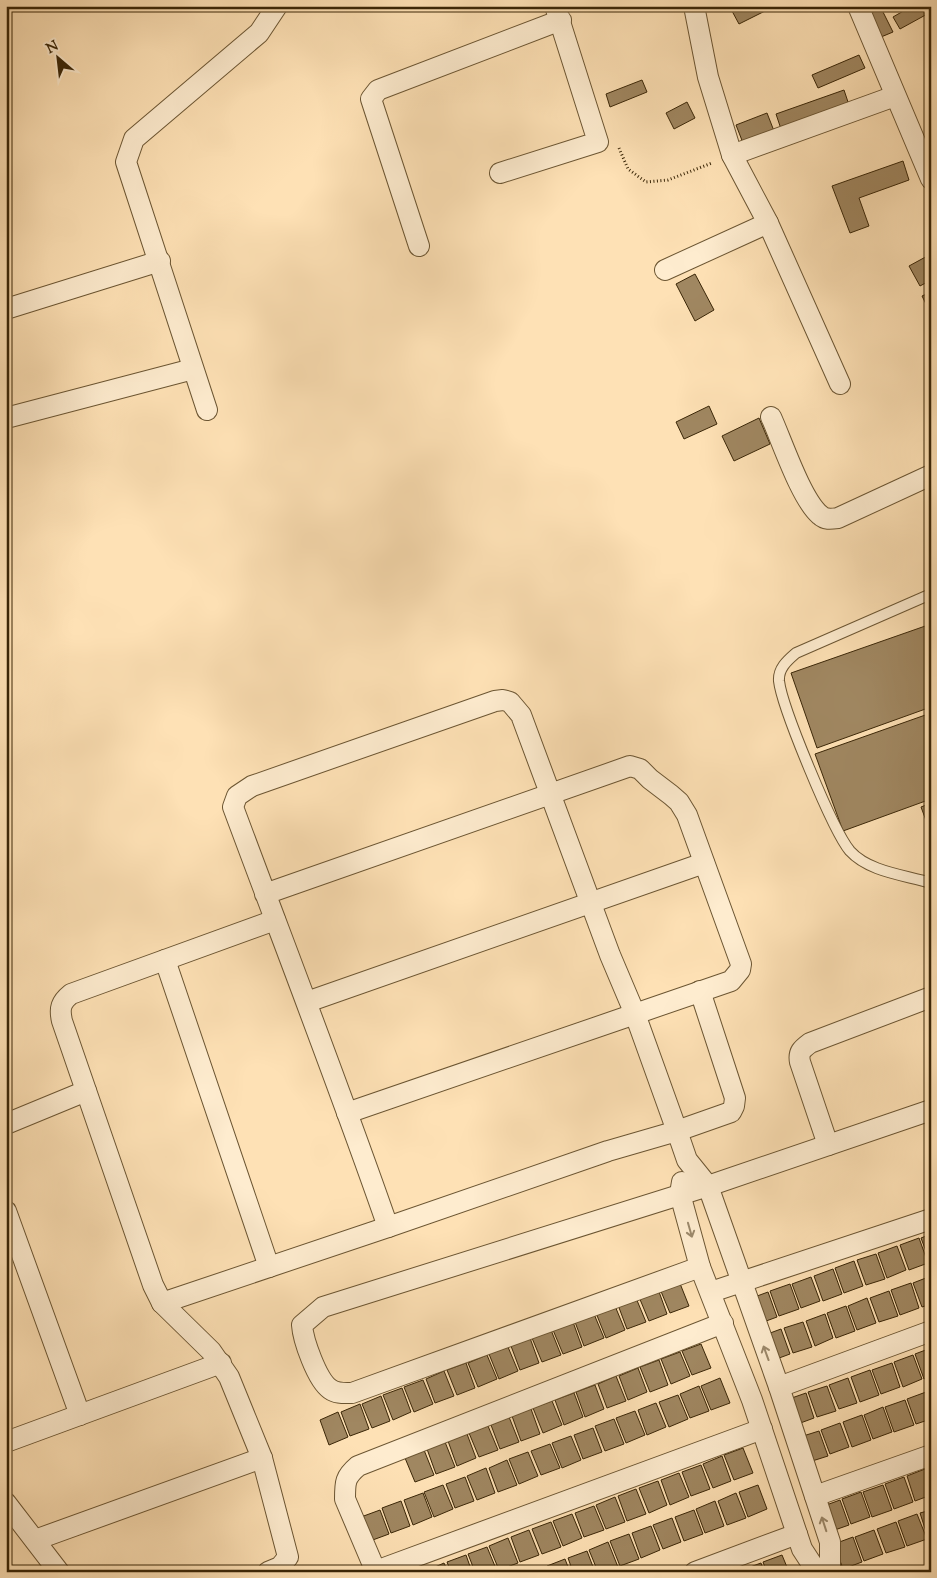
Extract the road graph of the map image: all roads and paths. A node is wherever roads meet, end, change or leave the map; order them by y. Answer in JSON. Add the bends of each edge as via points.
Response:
{"nodes":[{"id":1,"x":278,"y":6,"type":"edge"},
{"id":2,"x":694,"y":6,"type":"edge"},
{"id":3,"x":858,"y":6,"type":"edge"},
{"id":4,"x":558,"y":13,"type":"edge"},
{"id":5,"x":895,"y":96,"type":"junction"},
{"id":6,"x":598,"y":142,"type":"junction"},
{"id":7,"x":732,"y":154,"type":"junction"},
{"id":8,"x":500,"y":173,"type":"dead end"},
{"id":9,"x":931,"y":179,"type":"edge"},
{"id":10,"x":768,"y":223,"type":"junction"},
{"id":11,"x":419,"y":246,"type":"dead end"},
{"id":12,"x":160,"y":260,"type":"junction"},
{"id":13,"x":664,"y":270,"type":"dead end"},
{"id":14,"x":6,"y":309,"type":"edge"},
{"id":15,"x":193,"y":369,"type":"junction"},
{"id":16,"x":840,"y":384,"type":"dead end"},
{"id":17,"x":207,"y":410,"type":"dead end"},
{"id":18,"x":772,"y":417,"type":"dead end"},
{"id":19,"x":6,"y":418,"type":"edge"},
{"id":20,"x":931,"y":475,"type":"edge"},
{"id":21,"x":931,"y":594,"type":"edge"},
{"id":22,"x":551,"y":792,"type":"junction"},
{"id":23,"x":704,"y":863,"type":"junction"},
{"id":24,"x":931,"y":883,"type":"edge"},
{"id":25,"x":266,"y":894,"type":"junction"},
{"id":26,"x":591,"y":901,"type":"junction"},
{"id":27,"x":275,"y":920,"type":"junction"},
{"id":28,"x":165,"y":960,"type":"junction"},
{"id":29,"x":700,"y":992,"type":"junction"},
{"id":30,"x":931,"y":997,"type":"edge"},
{"id":31,"x":307,"y":1002,"type":"junction"},
{"id":32,"x":635,"y":1014,"type":"junction"},
{"id":33,"x":86,"y":1091,"type":"junction"},
{"id":34,"x":931,"y":1110,"type":"edge"},
{"id":35,"x":347,"y":1113,"type":"junction"},
{"id":36,"x":6,"y":1124,"type":"edge"},
{"id":37,"x":677,"y":1130,"type":"junction"},
{"id":38,"x":828,"y":1145,"type":"junction"},
{"id":39,"x":686,"y":1160,"type":"junction"},
{"id":40,"x":708,"y":1186,"type":"junction"},
{"id":41,"x":680,"y":1194,"type":"junction"},
{"id":42,"x":6,"y":1211,"type":"edge"},
{"id":43,"x":931,"y":1219,"type":"edge"},
{"id":44,"x":388,"y":1227,"type":"junction"},
{"id":45,"x":269,"y":1267,"type":"junction"},
{"id":46,"x":700,"y":1267,"type":"junction"},
{"id":47,"x":741,"y":1283,"type":"junction"},
{"id":48,"x":710,"y":1292,"type":"junction"},
{"id":49,"x":162,"y":1303,"type":"junction"},
{"id":50,"x":723,"y":1323,"type":"junction"},
{"id":51,"x":931,"y":1331,"type":"edge"},
{"id":52,"x":221,"y":1364,"type":"junction"},
{"id":53,"x":779,"y":1388,"type":"junction"},
{"id":54,"x":80,"y":1415,"type":"junction"},
{"id":55,"x":762,"y":1429,"type":"junction"},
{"id":56,"x":6,"y":1442,"type":"edge"},
{"id":57,"x":931,"y":1455,"type":"edge"},
{"id":58,"x":262,"y":1458,"type":"junction"},
{"id":59,"x":803,"y":1458,"type":"junction"},
{"id":60,"x":776,"y":1468,"type":"junction"},
{"id":61,"x":815,"y":1496,"type":"junction"},
{"id":62,"x":6,"y":1503,"type":"edge"},
{"id":63,"x":796,"y":1534,"type":"junction"},
{"id":64,"x":34,"y":1540,"type":"junction"},
{"id":65,"x":376,"y":1571,"type":"edge"},
{"id":66,"x":59,"y":1572,"type":"edge"},
{"id":67,"x":268,"y":1572,"type":"edge"},
{"id":68,"x":695,"y":1572,"type":"edge"},
{"id":69,"x":817,"y":1572,"type":"edge"},
{"id":70,"x":830,"y":1572,"type":"edge"}],
"edges":[{"from":1,"to":12,"type":"street","via":[[258,34],[134,138],[126,162]]},
{"from":2,"to":7,"type":"street","via":[[708,77]]},
{"from":3,"to":5,"type":"street"},
{"from":4,"to":6,"type":"street"},
{"from":4,"to":11,"type":"street","via":[[378,90],[371,99]]},
{"from":5,"to":7,"type":"street"},
{"from":5,"to":9,"type":"street"},
{"from":6,"to":7,"type":"path","via":[[615,141],[628,169],[646,182],[668,180]]},
{"from":6,"to":8,"type":"street"},
{"from":7,"to":10,"type":"street"},
{"from":10,"to":13,"type":"street"},
{"from":10,"to":16,"type":"street"},
{"from":12,"to":14,"type":"street"},
{"from":12,"to":15,"type":"street"},
{"from":15,"to":17,"type":"street"},
{"from":15,"to":19,"type":"street"},
{"from":18,"to":20,"type":"street","via":[[810,504],[830,520]]},
{"from":21,"to":24,"type":"lane","via":[[796,653],[786,662],[779,680],[791,719],[828,810],[850,852],[871,866]]},
{"from":22,"to":23,"type":"street","via":[[635,766],[679,802]]},
{"from":22,"to":25,"type":"street"},
{"from":22,"to":25,"type":"street","via":[[521,715],[503,700],[252,786],[237,796],[233,808]]},
{"from":22,"to":26,"type":"street"},
{"from":23,"to":26,"type":"street"},
{"from":23,"to":29,"type":"street","via":[[740,970],[731,981]]},
{"from":25,"to":27,"type":"street"},
{"from":26,"to":31,"type":"street"},
{"from":26,"to":32,"type":"street"},
{"from":27,"to":28,"type":"street"},
{"from":27,"to":31,"type":"street"},
{"from":28,"to":33,"type":"street","via":[[71,994],[63,1000],[60,1009],[62,1021]]},
{"from":28,"to":45,"type":"street"},
{"from":29,"to":32,"type":"street"},
{"from":29,"to":37,"type":"street","via":[[735,1098],[734,1106],[731,1112]]},
{"from":30,"to":38,"type":"street","via":[[802,1048],[800,1062]]},
{"from":31,"to":35,"type":"street"},
{"from":32,"to":35,"type":"street"},
{"from":32,"to":37,"type":"street"},
{"from":33,"to":36,"type":"street"},
{"from":33,"to":49,"type":"street","via":[[153,1286]]},
{"from":34,"to":38,"type":"street"},
{"from":35,"to":44,"type":"street"},
{"from":37,"to":39,"type":"street"},
{"from":37,"to":44,"type":"street"},
{"from":38,"to":40,"type":"street"},
{"from":39,"to":40,"type":"street"},
{"from":39,"to":41,"type":"street"},
{"from":40,"to":41,"type":"street"},
{"from":40,"to":47,"type":"street"},
{"from":41,"to":46,"type":"street","one_way":true},
{"from":41,"to":46,"type":"street","via":[[323,1307],[302,1325],[302,1334],[328,1388],[338,1393],[352,1393]]},
{"from":42,"to":54,"type":"street"},
{"from":43,"to":47,"type":"street"},
{"from":44,"to":45,"type":"street"},
{"from":45,"to":49,"type":"street"},
{"from":46,"to":48,"type":"street"},
{"from":47,"to":48,"type":"street"},
{"from":53,"to":47,"type":"street","one_way":true},
{"from":48,"to":50,"type":"street"},
{"from":49,"to":52,"type":"street"},
{"from":50,"to":55,"type":"street"},
{"from":50,"to":65,"type":"street","via":[[358,1466],[348,1474],[346,1499]]},
{"from":51,"to":53,"type":"street"},
{"from":52,"to":54,"type":"street"},
{"from":52,"to":58,"type":"street"},
{"from":53,"to":59,"type":"street"},
{"from":54,"to":56,"type":"street"},
{"from":55,"to":60,"type":"street"},
{"from":55,"to":65,"type":"street"},
{"from":57,"to":61,"type":"street"},
{"from":58,"to":64,"type":"street"},
{"from":58,"to":67,"type":"street","via":[[288,1557],[280,1567]]},
{"from":59,"to":60,"type":"street"},
{"from":59,"to":61,"type":"street"},
{"from":60,"to":63,"type":"street"},
{"from":70,"to":61,"type":"street","one_way":true,"via":[[830,1542]]},
{"from":62,"to":64,"type":"street"},
{"from":63,"to":68,"type":"street"},
{"from":63,"to":69,"type":"street"},
{"from":64,"to":66,"type":"street"}]}
